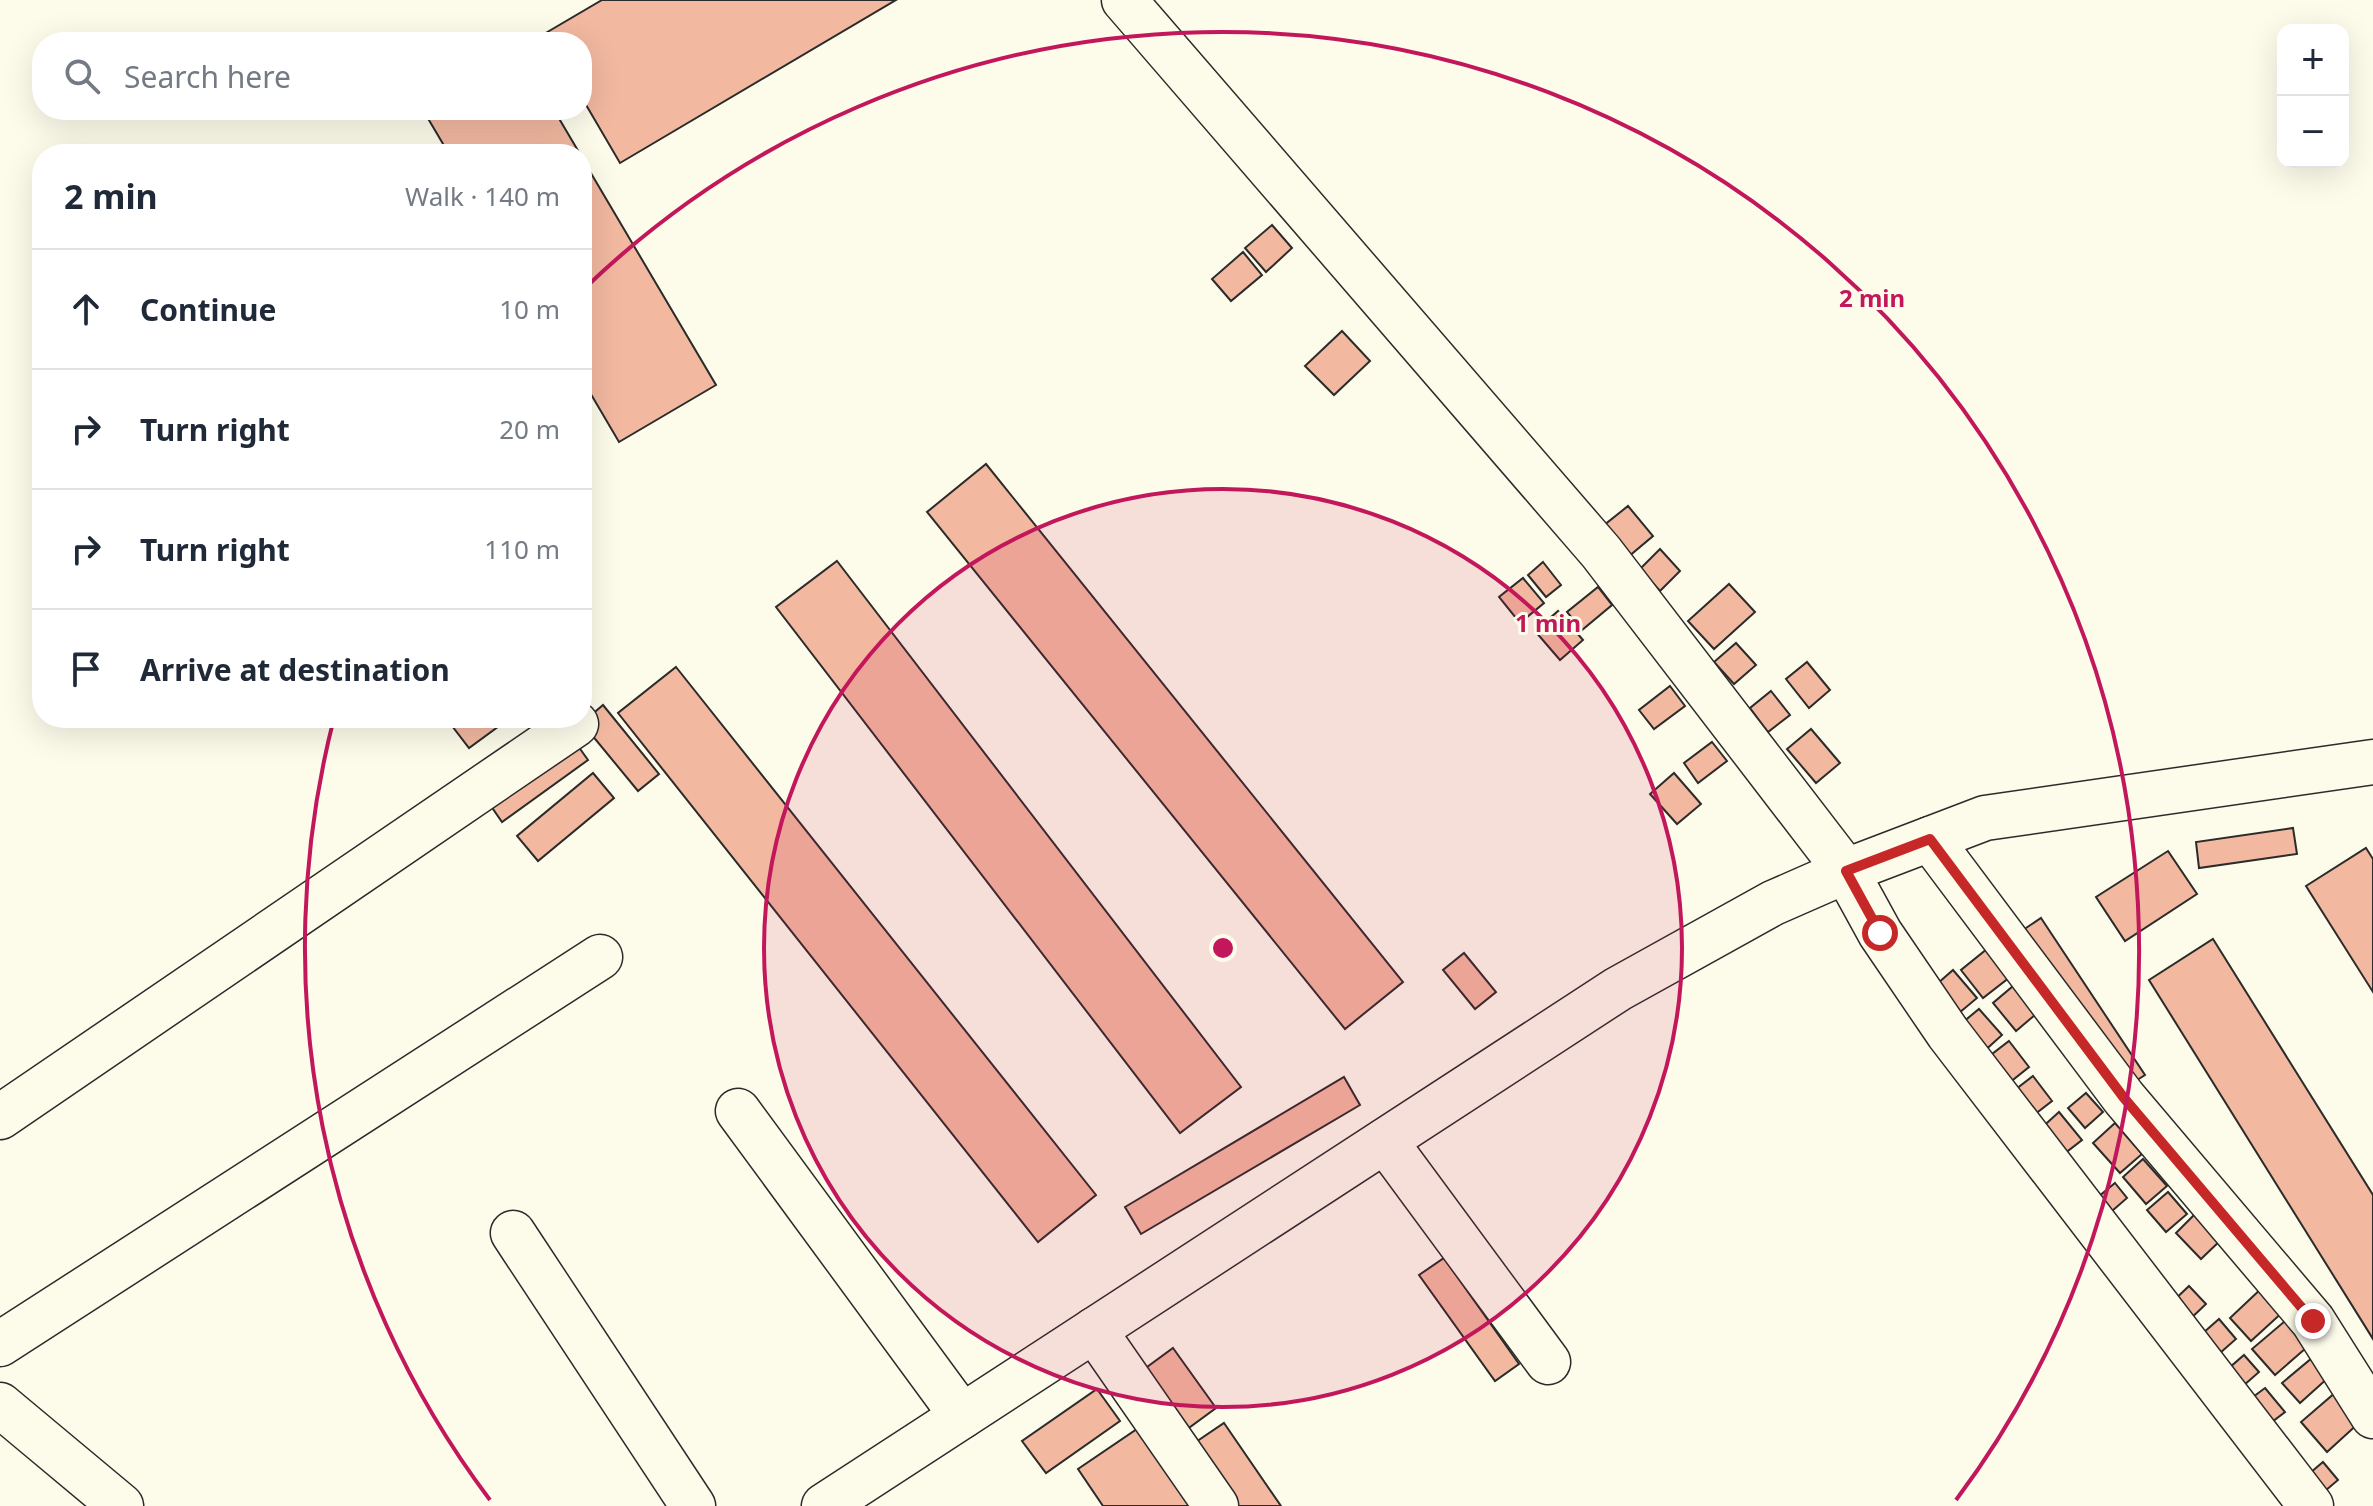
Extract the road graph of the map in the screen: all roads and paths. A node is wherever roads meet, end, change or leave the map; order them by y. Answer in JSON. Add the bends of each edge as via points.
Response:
{"nodes":[{"id":1,"x":1124,"y":0,"type":"edge"},
{"id":2,"x":570,"y":728,"type":"edge"},
{"id":3,"x":2373,"y":762,"type":"edge"},
{"id":4,"x":1930,"y":839,"type":"junction"},
{"id":5,"x":1846,"y":871,"type":"junction"},
{"id":6,"x":600,"y":957,"type":"dead end"},
{"id":7,"x":738,"y":1111,"type":"dead end"},
{"id":8,"x":0,"y":1117,"type":"edge"},
{"id":9,"x":1385,"y":1141,"type":"junction"},
{"id":10,"x":513,"y":1233,"type":"dead end"},
{"id":11,"x":1094,"y":1330,"type":"junction"},
{"id":12,"x":0,"y":1344,"type":"edge"},
{"id":13,"x":1548,"y":1362,"type":"dead end"},
{"id":14,"x":0,"y":1405,"type":"edge"},
{"id":15,"x":962,"y":1416,"type":"junction"},
{"id":16,"x":2373,"y":1416,"type":"edge"},
{"id":17,"x":121,"y":1506,"type":"edge"},
{"id":18,"x":693,"y":1506,"type":"edge"},
{"id":19,"x":824,"y":1506,"type":"edge"},
{"id":20,"x":1216,"y":1506,"type":"edge"},
{"id":21,"x":2311,"y":1506,"type":"edge"}],
"edges":[{"from":1,"to":5,"type":"street","via":[[1551,490]]},
{"from":2,"to":8,"type":"street"},
{"from":3,"to":4,"type":"street","via":[[1985,818]]},
{"from":4,"to":5,"type":"street"},
{"from":4,"to":16,"type":"street","via":[[2124,1098],[2313,1321]]},
{"from":5,"to":9,"type":"street","via":[[1773,903],[1618,989]]},
{"from":5,"to":21,"type":"street","via":[[1880,933],[1948,1033]]},
{"from":6,"to":12,"type":"street"},
{"from":7,"to":15,"type":"street"},
{"from":9,"to":11,"type":"street"},
{"from":9,"to":13,"type":"street"},
{"from":10,"to":18,"type":"street"},
{"from":11,"to":15,"type":"street"},
{"from":11,"to":20,"type":"street"},
{"from":14,"to":17,"type":"street"},
{"from":15,"to":19,"type":"street"}]}
